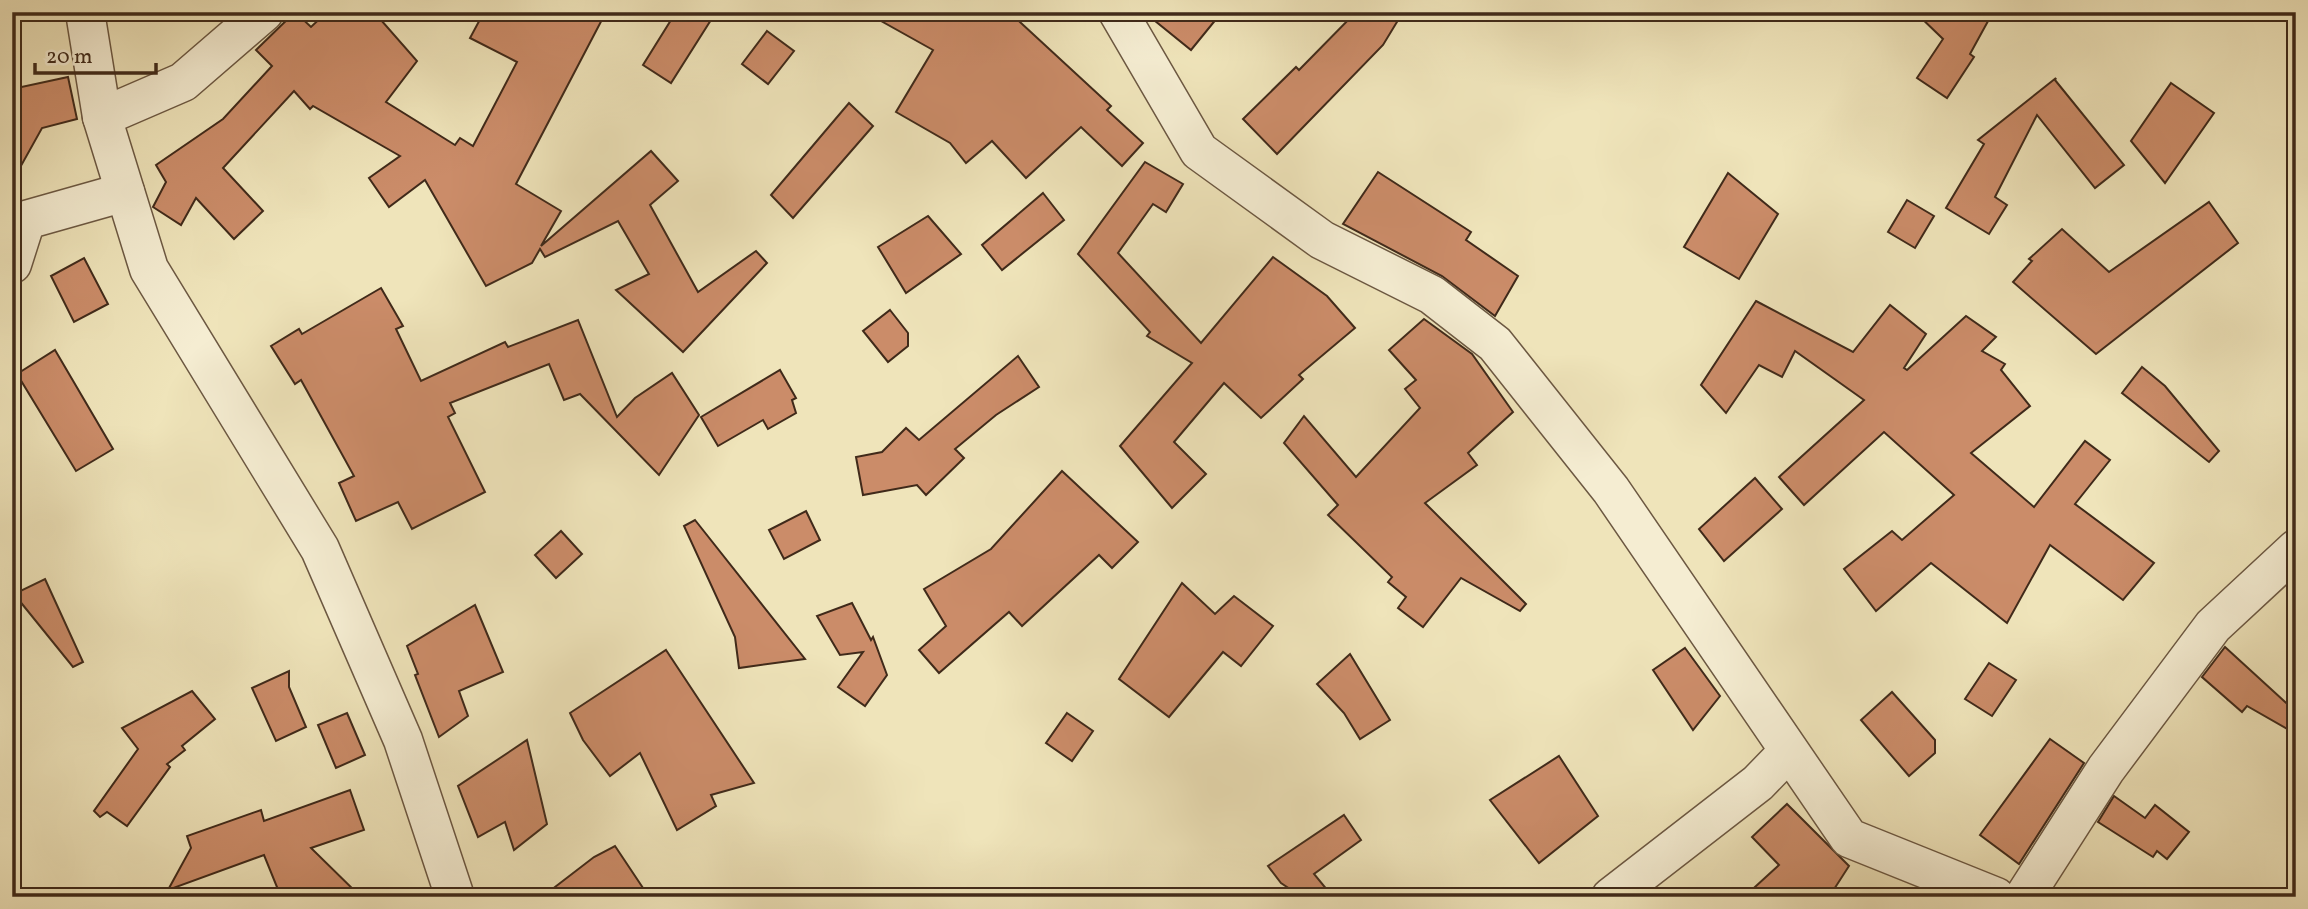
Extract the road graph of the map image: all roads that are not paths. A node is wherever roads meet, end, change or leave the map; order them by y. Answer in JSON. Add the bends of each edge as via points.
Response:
{"nodes":[{"id":1,"x":85,"y":12,"type":"edge"},
{"id":2,"x":264,"y":12,"type":"edge"},
{"id":3,"x":1118,"y":12,"type":"edge"},
{"id":4,"x":102,"y":117,"type":"junction"},
{"id":5,"x":125,"y":192,"type":"junction"},
{"id":6,"x":12,"y":264,"type":"edge"},
{"id":7,"x":2296,"y":549,"type":"edge"},
{"id":8,"x":1788,"y":752,"type":"junction"},
{"id":9,"x":455,"y":897,"type":"edge"},
{"id":10,"x":1611,"y":897,"type":"edge"},
{"id":11,"x":1996,"y":897,"type":"edge"},
{"id":12,"x":2024,"y":897,"type":"edge"}],
"edges":[{"from":1,"to":4,"type":"street"},
{"from":2,"to":4,"type":"street","via":[[183,82]]},
{"from":3,"to":8,"type":"street","via":[[1199,151],[1322,240],[1432,295],[1495,344],[1611,490]]},
{"from":4,"to":5,"type":"street"},
{"from":5,"to":6,"type":"street","via":[[26,220]]},
{"from":5,"to":9,"type":"street","via":[[149,269],[320,549],[403,740]]},
{"from":7,"to":12,"type":"street","via":[[2214,625],[2106,769]]},
{"from":8,"to":10,"type":"street","via":[[1758,783]]},
{"from":8,"to":11,"type":"street","via":[[1849,838]]}]}
